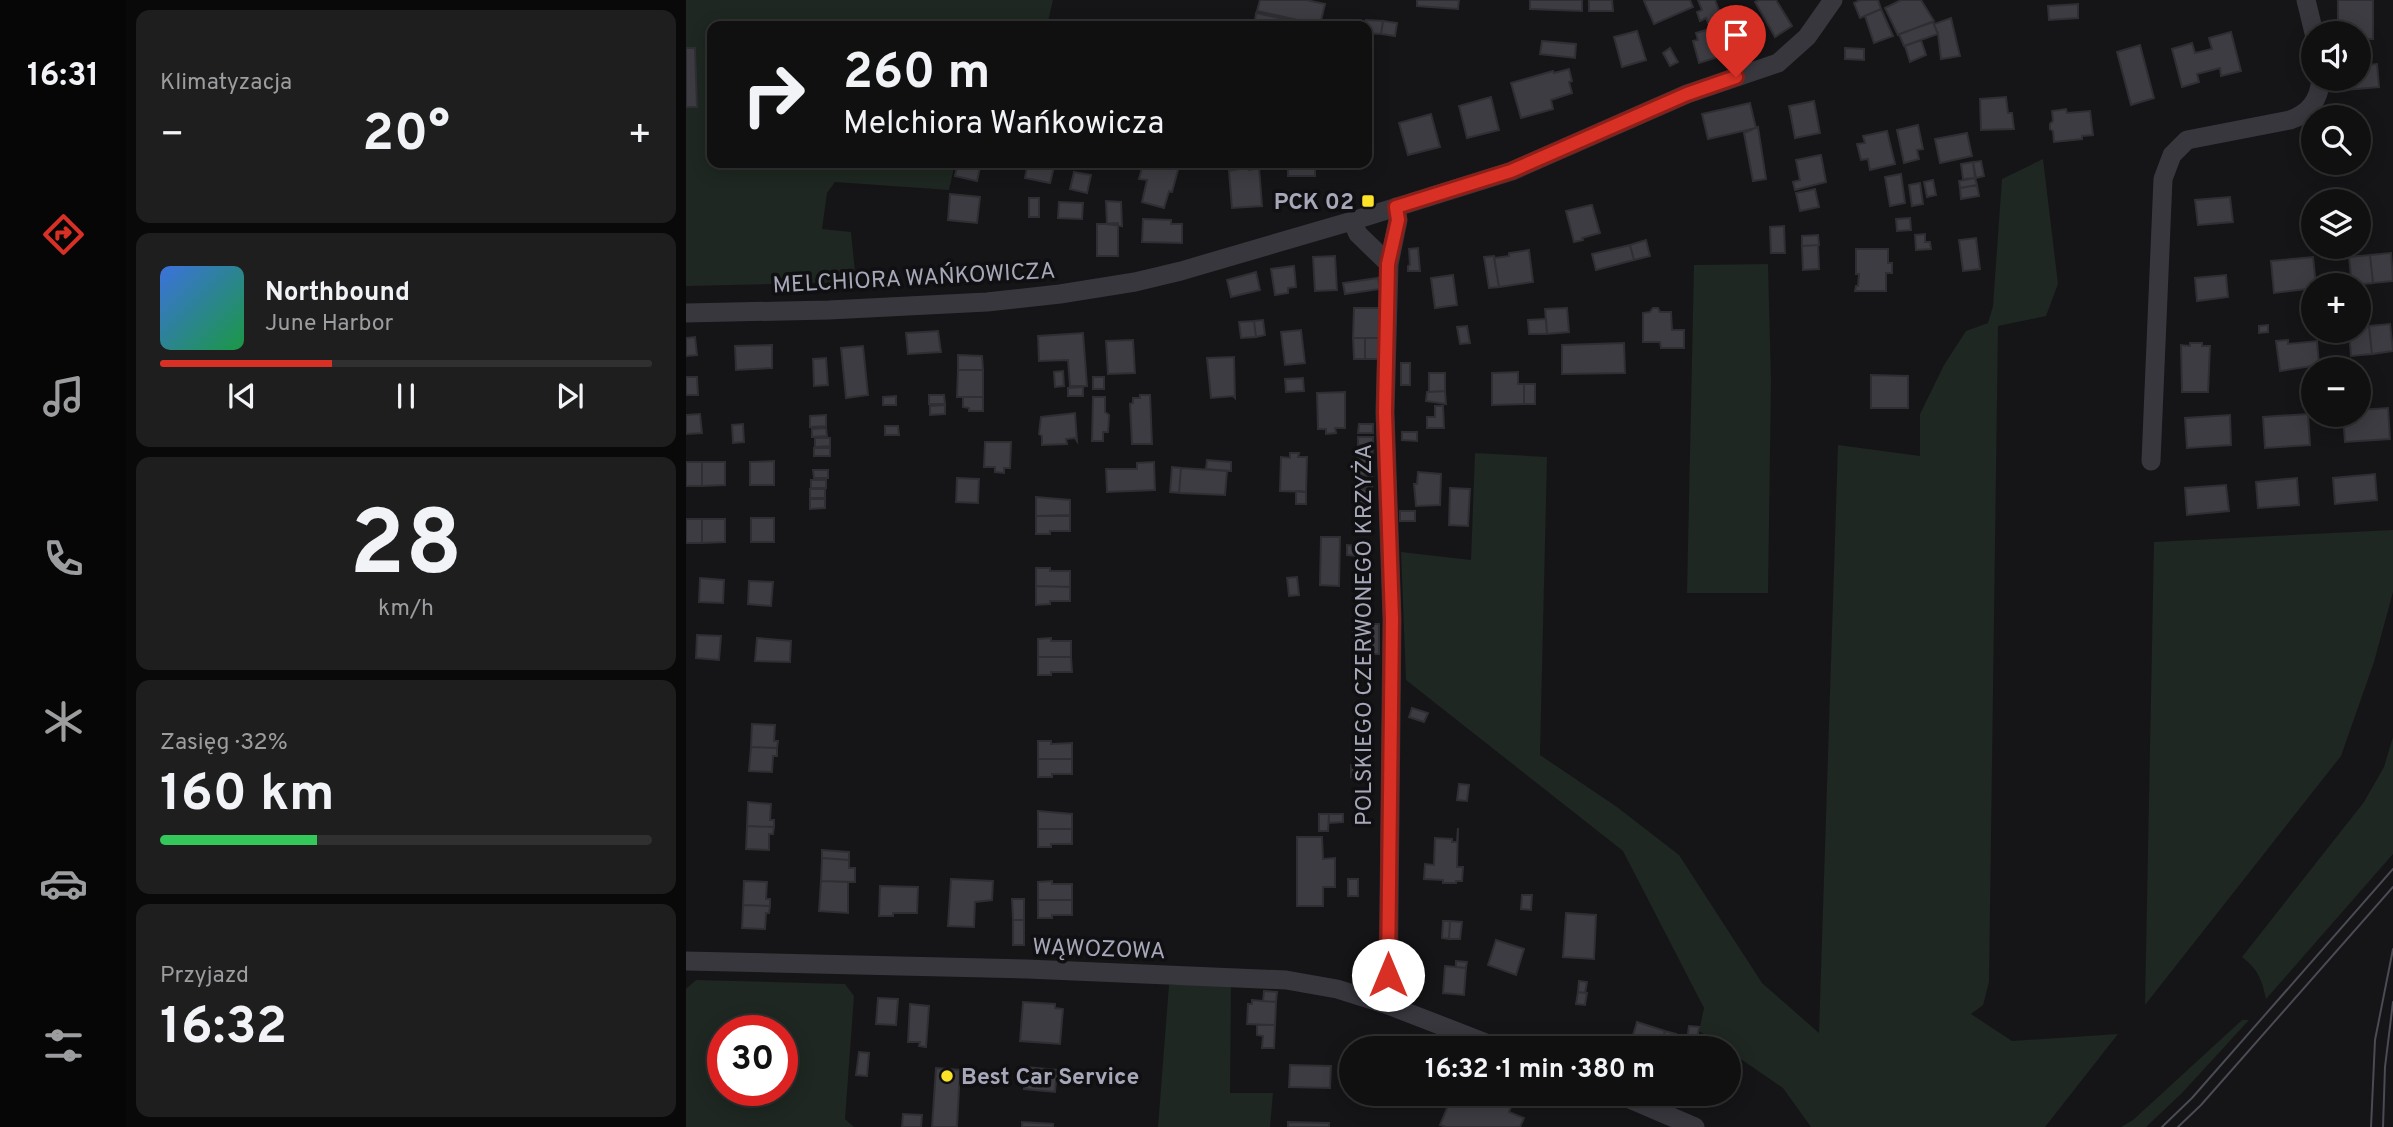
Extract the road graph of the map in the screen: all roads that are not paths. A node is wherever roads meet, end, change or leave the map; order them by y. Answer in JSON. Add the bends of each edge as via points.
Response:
{"nodes":[{"id":1,"x":1833,"y":0,"type":"edge"},
{"id":2,"x":2306,"y":0,"type":"edge"},
{"id":3,"x":2311,"y":21,"type":"edge"},
{"id":4,"x":2319,"y":91,"type":"edge"},
{"id":5,"x":1396,"y":207,"type":"junction"},
{"id":6,"x":1352,"y":221,"type":"junction"},
{"id":7,"x":1388,"y":264,"type":"junction"},
{"id":8,"x":686,"y":313,"type":"edge"},
{"id":9,"x":2151,"y":461,"type":"dead end"},
{"id":10,"x":686,"y":961,"type":"edge"},
{"id":11,"x":1388,"y":1005,"type":"junction"},
{"id":12,"x":1468,"y":1036,"type":"edge"},
{"id":13,"x":1646,"y":1106,"type":"edge"},
{"id":14,"x":1695,"y":1127,"type":"edge"}],
"edges":[{"from":1,"to":5,"type":"street","name":"MELCHIORA WAŃKOWICZA","via":[[1807,37],[1778,63],[1687,94],[1511,171]]},
{"from":2,"to":3,"type":"street"},
{"from":4,"to":9,"type":"street","via":[[2305,114],[2194,137],[2176,149],[2168,162],[2163,179]]},
{"from":5,"to":6,"type":"street","name":"MELCHIORA WAŃKOWICZA"},
{"from":5,"to":7,"type":"street","name":"POLSKIEGO CZERWONEGO KRZYŻA","via":[[1398,220]]},
{"from":6,"to":7,"type":"street","via":[[1358,234]]},
{"from":6,"to":8,"type":"street","name":"MELCHIORA WAŃKOWICZA","via":[[1158,276],[1060,294],[981,303]]},
{"from":7,"to":11,"type":"street","name":"POLSKIEGO CZERWONEGO KRZYŻA","via":[[1385,412],[1392,632]]},
{"from":10,"to":11,"type":"street","name":"WĄWOZOWA","via":[[1286,980]]},
{"from":11,"to":12,"type":"street","name":"WĄWOZOWA"},
{"from":13,"to":14,"type":"street"}]}
